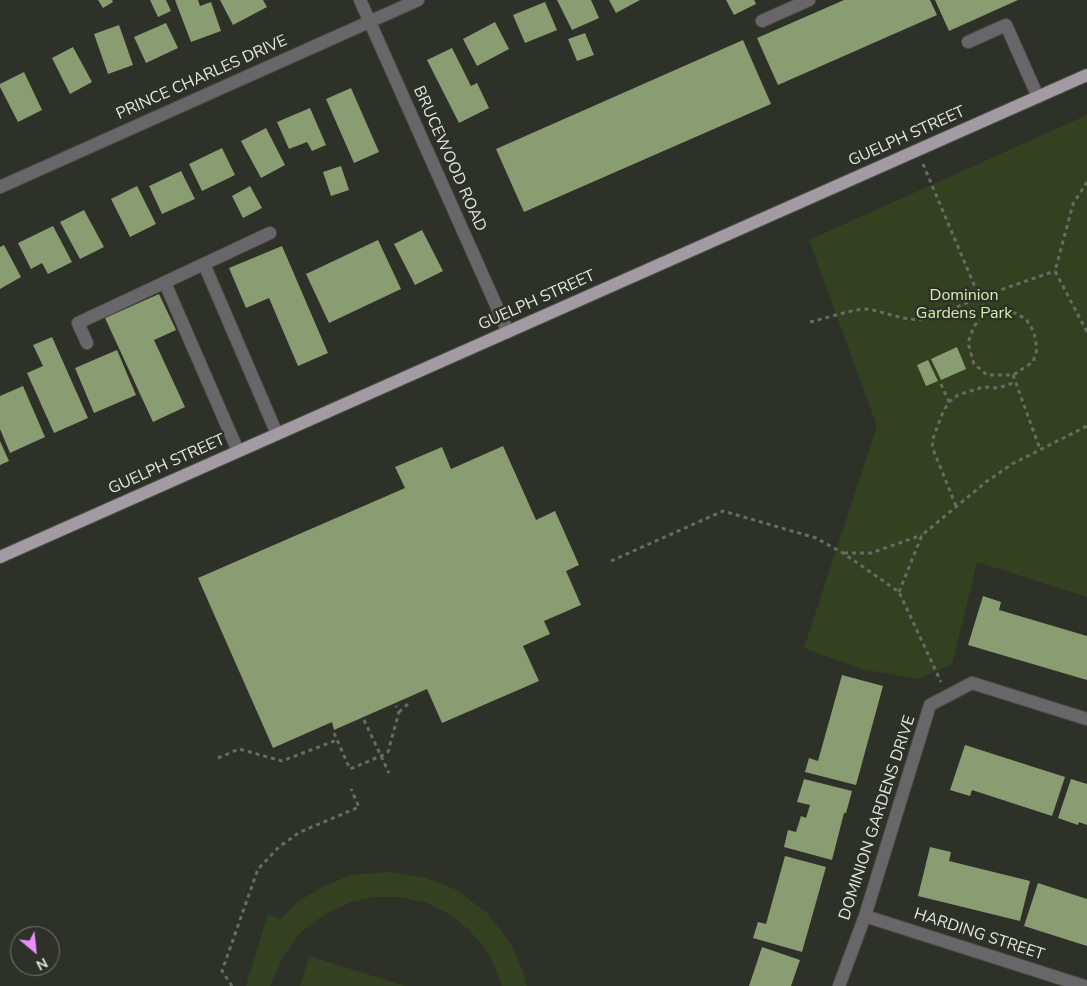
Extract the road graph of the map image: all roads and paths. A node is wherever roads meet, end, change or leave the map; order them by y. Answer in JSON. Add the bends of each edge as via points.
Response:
{"nodes":[{"id":1,"x":360,"y":0,"type":"edge"},
{"id":2,"x":418,"y":0,"type":"edge"},
{"id":3,"x":809,"y":0,"type":"edge"},
{"id":4,"x":369,"y":21,"type":"junction"},
{"id":5,"x":762,"y":21,"type":"dead end"},
{"id":6,"x":968,"y":42,"type":"dead end"},
{"id":7,"x":1087,"y":75,"type":"edge"},
{"id":8,"x":1038,"y":97,"type":"junction"},
{"id":9,"x":917,"y":151,"type":"junction"},
{"id":10,"x":1087,"y":182,"type":"edge"},
{"id":11,"x":0,"y":187,"type":"edge"},
{"id":12,"x":270,"y":233,"type":"dead end"},
{"id":13,"x":204,"y":264,"type":"junction"},
{"id":14,"x":1055,"y":271,"type":"junction"},
{"id":15,"x":165,"y":282,"type":"junction"},
{"id":16,"x":980,"y":298,"type":"junction"},
{"id":17,"x":986,"y":313,"type":"junction"},
{"id":18,"x":810,"y":322,"type":"dead end"},
{"id":19,"x":508,"y":332,"type":"junction"},
{"id":20,"x":1087,"y":332,"type":"edge"},
{"id":21,"x":87,"y":343,"type":"dead end"},
{"id":22,"x":1013,"y":376,"type":"junction"},
{"id":23,"x":1016,"y":382,"type":"junction"},
{"id":24,"x":941,"y":384,"type":"dead end"},
{"id":25,"x":949,"y":402,"type":"junction"},
{"id":26,"x":1087,"y":426,"type":"edge"},
{"id":27,"x":277,"y":434,"type":"junction"},
{"id":28,"x":1040,"y":449,"type":"junction"},
{"id":29,"x":238,"y":451,"type":"junction"},
{"id":30,"x":956,"y":506,"type":"junction"},
{"id":31,"x":922,"y":535,"type":"junction"},
{"id":32,"x":843,"y":553,"type":"junction"},
{"id":33,"x":0,"y":557,"type":"edge"},
{"id":34,"x":611,"y":561,"type":"dead end"},
{"id":35,"x":899,"y":592,"type":"junction"},
{"id":36,"x":947,"y":696,"type":"junction"},
{"id":37,"x":408,"y":704,"type":"dead end"},
{"id":38,"x":396,"y":706,"type":"dead end"},
{"id":39,"x":399,"y":712,"type":"junction"},
{"id":40,"x":1087,"y":719,"type":"edge"},
{"id":41,"x":364,"y":720,"type":"dead end"},
{"id":42,"x":334,"y":733,"type":"dead end"},
{"id":43,"x":337,"y":740,"type":"junction"},
{"id":44,"x":380,"y":756,"type":"junction"},
{"id":45,"x":218,"y":758,"type":"dead end"},
{"id":46,"x":389,"y":773,"type":"dead end"},
{"id":47,"x":351,"y":789,"type":"dead end"},
{"id":48,"x":865,"y":916,"type":"junction"},
{"id":49,"x":232,"y":986,"type":"edge"},
{"id":50,"x":839,"y":986,"type":"edge"},
{"id":51,"x":1084,"y":986,"type":"edge"}],
"edges":[{"from":1,"to":4,"type":"street","name":"BRUCEWOOD ROAD"},
{"from":2,"to":4,"type":"street","name":"PRINCE CHARLES DRIVE"},
{"from":3,"to":5,"type":"street"},
{"from":4,"to":11,"type":"street","name":"PRINCE CHARLES DRIVE"},
{"from":4,"to":19,"type":"street","name":"BRUCEWOOD ROAD"},
{"from":6,"to":8,"type":"street","via":[[1006,25]]},
{"from":7,"to":8,"type":"main road","name":"GUELPH STREET"},
{"from":8,"to":9,"type":"main road","name":"GUELPH STREET"},
{"from":9,"to":16,"type":"path"},
{"from":9,"to":19,"type":"main road","name":"GUELPH STREET"},
{"from":10,"to":14,"type":"path","via":[[1073,204]]},
{"from":12,"to":13,"type":"street"},
{"from":13,"to":15,"type":"street"},
{"from":13,"to":27,"type":"street"},
{"from":14,"to":16,"type":"path"},
{"from":14,"to":20,"type":"path"},
{"from":15,"to":21,"type":"street","via":[[78,323]]},
{"from":15,"to":29,"type":"street"},
{"from":16,"to":17,"type":"path"},
{"from":16,"to":18,"type":"path","via":[[919,320],[869,309]]},
{"from":17,"to":22,"type":"path","via":[[974,326],[968,343],[974,364],[987,375]]},
{"from":17,"to":22,"type":"path","via":[[997,309],[1013,312],[1026,319],[1034,332],[1037,349],[1032,362]]},
{"from":19,"to":27,"type":"main road","name":"GUELPH STREET"},
{"from":22,"to":23,"type":"path"},
{"from":23,"to":25,"type":"path","via":[[998,388],[980,388]]},
{"from":23,"to":28,"type":"path"},
{"from":24,"to":25,"type":"path"},
{"from":25,"to":30,"type":"path","via":[[932,441]]},
{"from":26,"to":28,"type":"path"},
{"from":27,"to":29,"type":"main road","name":"GUELPH STREET"},
{"from":28,"to":30,"type":"path","via":[[1012,464]]},
{"from":29,"to":33,"type":"main road","name":"GUELPH STREET"},
{"from":30,"to":31,"type":"path"},
{"from":31,"to":32,"type":"path","via":[[871,553]]},
{"from":31,"to":35,"type":"path"},
{"from":32,"to":34,"type":"path","via":[[816,538],[723,510]]},
{"from":32,"to":35,"type":"path"},
{"from":35,"to":36,"type":"path"},
{"from":36,"to":40,"type":"street","name":"DOMINION GARDENS DRIVE","via":[[972,683]]},
{"from":36,"to":48,"type":"street","name":"DOMINION GARDENS DRIVE","via":[[930,705]]},
{"from":37,"to":39,"type":"path"},
{"from":38,"to":39,"type":"path"},
{"from":39,"to":44,"type":"path","via":[[388,752]]},
{"from":41,"to":44,"type":"path"},
{"from":42,"to":43,"type":"path"},
{"from":43,"to":44,"type":"path","via":[[350,768]]},
{"from":43,"to":45,"type":"path","via":[[282,760],[239,749]]},
{"from":44,"to":46,"type":"path"},
{"from":47,"to":49,"type":"path","via":[[359,807],[300,832],[279,847],[258,869],[222,971]]},
{"from":48,"to":50,"type":"street","name":"DOMINION GARDENS DRIVE"},
{"from":48,"to":51,"type":"street","name":"HARDING STREET"}]}
